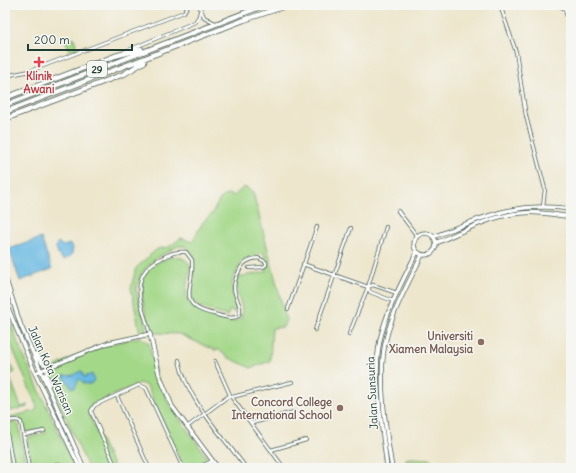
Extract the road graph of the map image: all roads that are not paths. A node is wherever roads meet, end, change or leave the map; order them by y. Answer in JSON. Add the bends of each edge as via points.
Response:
{"nodes":[{"id":1,"x":188,"y":5,"type":"edge"},
{"id":2,"x":199,"y":5,"type":"edge"},
{"id":3,"x":264,"y":5,"type":"edge"},
{"id":4,"x":288,"y":5,"type":"edge"},
{"id":5,"x":500,"y":5,"type":"edge"},
{"id":6,"x":560,"y":5,"type":"edge"},
{"id":7,"x":570,"y":8,"type":"edge"},
{"id":8,"x":565,"y":9,"type":"junction"},
{"id":9,"x":200,"y":11,"type":"junction"},
{"id":10,"x":571,"y":13,"type":"edge"},
{"id":11,"x":216,"y":24,"type":"junction"},
{"id":12,"x":571,"y":32,"type":"edge"},
{"id":13,"x":158,"y":45,"type":"junction"},
{"id":14,"x":156,"y":55,"type":"junction"},
{"id":15,"x":114,"y":56,"type":"junction"},
{"id":16,"x":5,"y":76,"type":"edge"},
{"id":17,"x":5,"y":98,"type":"edge"},
{"id":18,"x":5,"y":105,"type":"edge"},
{"id":19,"x":7,"y":112,"type":"edge"},
{"id":20,"x":5,"y":120,"type":"edge"},
{"id":21,"x":543,"y":207,"type":"junction"},
{"id":22,"x":571,"y":209,"type":"edge"},
{"id":23,"x":398,"y":211,"type":"dead end"},
{"id":24,"x":571,"y":217,"type":"edge"},
{"id":25,"x":317,"y":227,"type":"dead end"},
{"id":26,"x":386,"y":227,"type":"dead end"},
{"id":27,"x":351,"y":228,"type":"dead end"},
{"id":28,"x":417,"y":236,"type":"junction"},
{"id":29,"x":433,"y":237,"type":"junction"},
{"id":30,"x":436,"y":243,"type":"junction"},
{"id":31,"x":417,"y":252,"type":"junction"},
{"id":32,"x":422,"y":255,"type":"junction"},
{"id":33,"x":303,"y":264,"type":"junction"},
{"id":34,"x":249,"y":268,"type":"dead end"},
{"id":35,"x":334,"y":275,"type":"junction"},
{"id":36,"x":5,"y":277,"type":"edge"},
{"id":37,"x":368,"y":287,"type":"junction"},
{"id":38,"x":397,"y":293,"type":"junction"},
{"id":39,"x":5,"y":301,"type":"edge"},
{"id":40,"x":393,"y":301,"type":"junction"},
{"id":41,"x":288,"y":309,"type":"dead end"},
{"id":42,"x":21,"y":326,"type":"junction"},
{"id":43,"x":315,"y":330,"type":"dead end"},
{"id":44,"x":150,"y":334,"type":"junction"},
{"id":45,"x":349,"y":334,"type":"dead end"},
{"id":46,"x":180,"y":360,"type":"dead end"},
{"id":47,"x":216,"y":361,"type":"dead end"},
{"id":48,"x":51,"y":365,"type":"junction"},
{"id":49,"x":40,"y":370,"type":"junction"},
{"id":50,"x":35,"y":373,"type":"junction"},
{"id":51,"x":292,"y":382,"type":"dead end"},
{"id":52,"x":116,"y":396,"type":"junction"},
{"id":53,"x":231,"y":396,"type":"junction"},
{"id":54,"x":53,"y":397,"type":"junction"},
{"id":55,"x":205,"y":412,"type":"junction"},
{"id":56,"x":294,"y":412,"type":"dead end"},
{"id":57,"x":5,"y":421,"type":"edge"},
{"id":58,"x":252,"y":423,"type":"junction"},
{"id":59,"x":187,"y":427,"type":"junction"},
{"id":60,"x":44,"y":431,"type":"dead end"},
{"id":61,"x":24,"y":435,"type":"junction"},
{"id":62,"x":306,"y":440,"type":"dead end"},
{"id":63,"x":271,"y":450,"type":"junction"},
{"id":64,"x":212,"y":461,"type":"junction"},
{"id":65,"x":59,"y":464,"type":"dead end"},
{"id":66,"x":13,"y":468,"type":"edge"},
{"id":67,"x":29,"y":468,"type":"edge"},
{"id":68,"x":35,"y":468,"type":"edge"},
{"id":69,"x":80,"y":468,"type":"edge"},
{"id":70,"x":84,"y":468,"type":"edge"},
{"id":71,"x":116,"y":468,"type":"edge"},
{"id":72,"x":149,"y":468,"type":"edge"},
{"id":73,"x":183,"y":468,"type":"edge"},
{"id":74,"x":196,"y":468,"type":"edge"},
{"id":75,"x":218,"y":468,"type":"edge"},
{"id":76,"x":246,"y":468,"type":"edge"},
{"id":77,"x":284,"y":468,"type":"edge"},
{"id":78,"x":387,"y":468,"type":"edge"},
{"id":79,"x":392,"y":468,"type":"edge"}],
"edges":[{"from":1,"to":16,"type":"street","via":[[184,12],[30,71]]},
{"from":2,"to":9,"type":"street"},
{"from":3,"to":11,"type":"highway","number":"29"},
{"from":4,"to":14,"type":"highway","number":"29"},
{"from":5,"to":21,"type":"street","via":[[516,52],[526,116],[545,189]]},
{"from":6,"to":8,"type":"street"},
{"from":7,"to":8,"type":"street"},
{"from":7,"to":10,"type":"street"},
{"from":8,"to":12,"type":"street"},
{"from":9,"to":11,"type":"street"},
{"from":9,"to":15,"type":"street","via":[[195,22]]},
{"from":11,"to":13,"type":"highway","number":"29"},
{"from":13,"to":15,"type":"highway"},
{"from":13,"to":18,"type":"highway","number":"29"},
{"from":14,"to":19,"type":"highway","number":"29"},
{"from":14,"to":20,"type":"highway","via":[[124,74]]},
{"from":15,"to":17,"type":"highway"},
{"from":21,"to":22,"type":"street"},
{"from":21,"to":29,"type":"street","via":[[530,206],[492,214]]},
{"from":23,"to":28,"type":"street"},
{"from":24,"to":30,"type":"street","via":[[530,212],[507,215],[475,225]]},
{"from":25,"to":33,"type":"street"},
{"from":26,"to":37,"type":"street"},
{"from":27,"to":35,"type":"street"},
{"from":28,"to":29,"type":"street","via":[[427,233]]},
{"from":28,"to":31,"type":"street","via":[[414,246]]},
{"from":29,"to":30,"type":"street"},
{"from":30,"to":32,"type":"street","via":[[432,252]]},
{"from":31,"to":32,"type":"street"},
{"from":31,"to":38,"type":"street","name":"Jalan Sunsuria"},
{"from":32,"to":79,"type":"street","name":"Jalan Sunsuria","via":[[391,321],[384,351],[383,391]]},
{"from":33,"to":35,"type":"street"},
{"from":33,"to":41,"type":"street"},
{"from":34,"to":44,"type":"street","via":[[263,267],[266,262],[258,258],[241,266],[233,285],[239,316],[228,318],[199,310],[190,302],[188,293],[192,260],[186,252],[157,260],[145,270],[139,287],[141,305]]},
{"from":35,"to":37,"type":"street"},
{"from":35,"to":43,"type":"street"},
{"from":36,"to":42,"type":"street","name":"Jalan Kota Warisan"},
{"from":37,"to":38,"type":"street","via":[[373,285]]},
{"from":37,"to":40,"type":"street","via":[[370,292]]},
{"from":37,"to":45,"type":"street"},
{"from":38,"to":40,"type":"street","name":"Jalan Sunsuria"},
{"from":39,"to":50,"type":"street","name":"Jalan Kota Warisan"},
{"from":40,"to":78,"type":"street","name":"Jalan Sunsuria","via":[[380,340],[378,358],[379,397]]},
{"from":42,"to":48,"type":"street","via":[[39,360],[43,364]]},
{"from":42,"to":49,"type":"street","name":"Jalan Kota Warisan"},
{"from":44,"to":48,"type":"street","via":[[108,343]]},
{"from":44,"to":59,"type":"street","via":[[161,381],[172,406]]},
{"from":46,"to":55,"type":"street","via":[[188,387]]},
{"from":47,"to":53,"type":"street"},
{"from":48,"to":49,"type":"street"},
{"from":48,"to":54,"type":"street","via":[[46,377]]},
{"from":49,"to":50,"type":"street"},
{"from":49,"to":54,"type":"street","name":"Jalan Kota Warisan"},
{"from":50,"to":69,"type":"street","name":"Jalan Kota Warisan"},
{"from":51,"to":53,"type":"street"},
{"from":52,"to":71,"type":"street","via":[[92,407],[92,416]]},
{"from":52,"to":72,"type":"street"},
{"from":52,"to":73,"type":"street","via":[[136,385],[146,388]]},
{"from":53,"to":55,"type":"street"},
{"from":53,"to":58,"type":"street"},
{"from":54,"to":70,"type":"street","name":"Jalan Kota Warisan"},
{"from":55,"to":59,"type":"street"},
{"from":55,"to":76,"type":"street"},
{"from":56,"to":58,"type":"street"},
{"from":57,"to":61,"type":"street","via":[[21,422]]},
{"from":57,"to":66,"type":"street"},
{"from":58,"to":63,"type":"street"},
{"from":59,"to":64,"type":"street"},
{"from":60,"to":61,"type":"street"},
{"from":61,"to":67,"type":"street"},
{"from":62,"to":63,"type":"street"},
{"from":63,"to":77,"type":"street"},
{"from":64,"to":74,"type":"street"},
{"from":64,"to":75,"type":"street"},
{"from":65,"to":68,"type":"street"}]}
